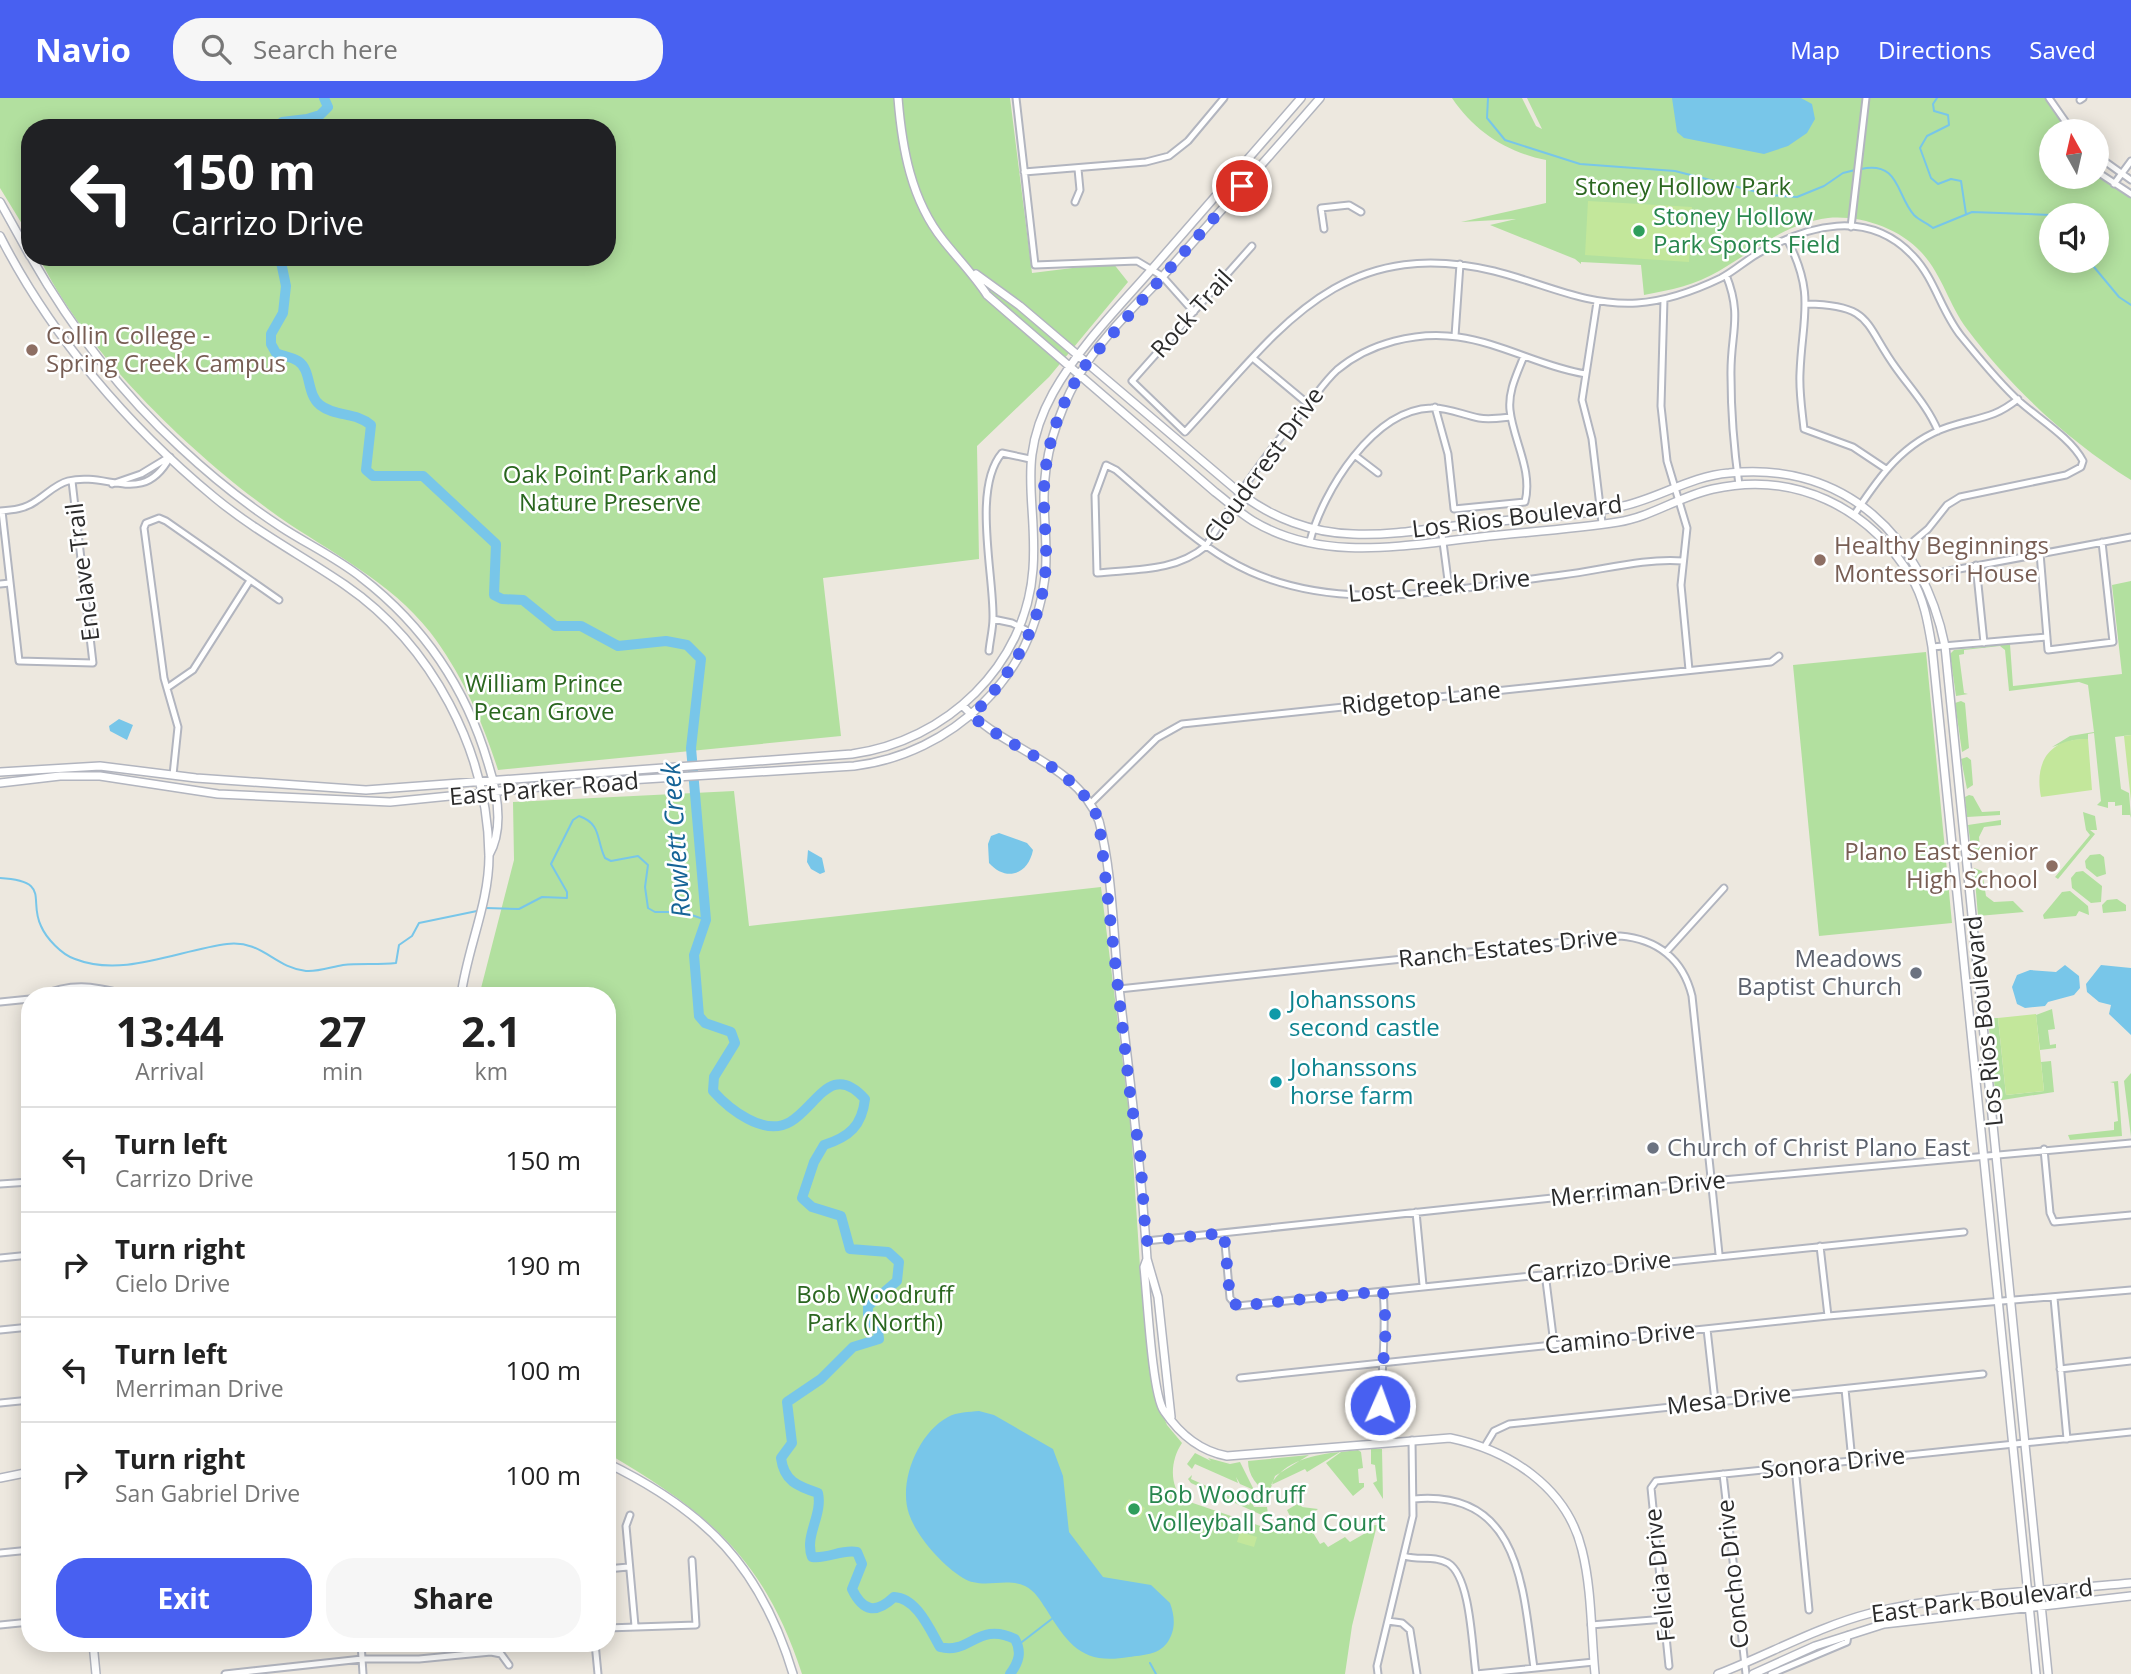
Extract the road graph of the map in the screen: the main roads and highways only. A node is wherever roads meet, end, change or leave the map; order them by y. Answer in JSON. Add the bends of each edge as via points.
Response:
{"nodes":[{"id":1,"x":898,"y":98,"type":"edge"},
{"id":2,"x":1301,"y":98,"type":"edge"},
{"id":3,"x":1320,"y":98,"type":"edge"},
{"id":4,"x":1233,"y":177,"type":"junction"},
{"id":5,"x":1242,"y":186,"type":"junction"},
{"id":6,"x":0,"y":202,"type":"edge"},
{"id":7,"x":3,"y":214,"type":"edge"},
{"id":8,"x":0,"y":236,"type":"edge"},
{"id":9,"x":21,"y":243,"type":"edge"},
{"id":10,"x":36,"y":266,"type":"edge"},
{"id":11,"x":973,"y":272,"type":"junction"},
{"id":12,"x":1079,"y":356,"type":"junction"},
{"id":13,"x":1087,"y":363,"type":"junction"},
{"id":14,"x":1072,"y":365,"type":"junction"},
{"id":15,"x":1080,"y":373,"type":"junction"},
{"id":16,"x":179,"y":447,"type":"junction"},
{"id":17,"x":170,"y":457,"type":"junction"},
{"id":18,"x":310,"y":545,"type":"junction"},
{"id":19,"x":303,"y":559,"type":"junction"},
{"id":20,"x":963,"y":706,"type":"junction"},
{"id":21,"x":972,"y":716,"type":"junction"},
{"id":22,"x":908,"y":740,"type":"junction"},
{"id":23,"x":914,"y":751,"type":"junction"},
{"id":24,"x":852,"y":754,"type":"junction"},
{"id":25,"x":67,"y":766,"type":"junction"},
{"id":26,"x":100,"y":766,"type":"junction"},
{"id":27,"x":854,"y":766,"type":"junction"},
{"id":28,"x":14,"y":771,"type":"junction"},
{"id":29,"x":0,"y":772,"type":"edge"},
{"id":30,"x":173,"y":775,"type":"junction"},
{"id":31,"x":67,"y":776,"type":"junction"},
{"id":32,"x":100,"y":776,"type":"junction"},
{"id":33,"x":493,"y":779,"type":"junction"},
{"id":34,"x":16,"y":780,"type":"junction"},
{"id":35,"x":479,"y":780,"type":"junction"},
{"id":36,"x":0,"y":783,"type":"edge"},
{"id":37,"x":171,"y":787,"type":"junction"},
{"id":38,"x":314,"y":787,"type":"junction"},
{"id":39,"x":494,"y":791,"type":"junction"},
{"id":40,"x":481,"y":793,"type":"junction"},
{"id":41,"x":312,"y":800,"type":"junction"},
{"id":42,"x":489,"y":856,"type":"junction"},
{"id":43,"x":462,"y":987,"type":"edge"},
{"id":44,"x":1984,"y":1022,"type":"junction"},
{"id":45,"x":1971,"y":1024,"type":"junction"},
{"id":46,"x":1977,"y":1076,"type":"junction"},
{"id":47,"x":1993,"y":1106,"type":"junction"},
{"id":48,"x":616,"y":1467,"type":"edge"},
{"id":49,"x":21,"y":1474,"type":"edge"},
{"id":50,"x":0,"y":1478,"type":"edge"},
{"id":51,"x":2032,"y":1505,"type":"junction"},
{"id":52,"x":2019,"y":1506,"type":"junction"},
{"id":53,"x":2131,"y":1583,"type":"edge"},
{"id":54,"x":2041,"y":1592,"type":"junction"},
{"id":55,"x":2028,"y":1594,"type":"junction"},
{"id":56,"x":2131,"y":1596,"type":"edge"},
{"id":57,"x":2042,"y":1605,"type":"junction"},
{"id":58,"x":2029,"y":1606,"type":"junction"},
{"id":59,"x":1896,"y":1608,"type":"junction"},
{"id":60,"x":1899,"y":1621,"type":"junction"},
{"id":61,"x":94,"y":1652,"type":"edge"},
{"id":62,"x":96,"y":1674,"type":"edge"},
{"id":63,"x":793,"y":1674,"type":"edge"},
{"id":64,"x":1595,"y":1674,"type":"edge"},
{"id":65,"x":1718,"y":1674,"type":"edge"},
{"id":66,"x":1753,"y":1674,"type":"edge"},
{"id":67,"x":2036,"y":1674,"type":"edge"},
{"id":68,"x":2048,"y":1674,"type":"edge"}],
"edges":[{"from":1,"to":11,"type":"main road","name":"Los Rios Boulevard","via":[[906,160],[917,195],[943,240]]},
{"from":2,"to":4,"type":"main road","name":"East Parker Road"},
{"from":3,"to":5,"type":"main road","name":"East Parker Road"},
{"from":4,"to":5,"type":"main road"},
{"from":4,"to":12,"type":"main road","name":"East Parker Road"},
{"from":5,"to":13,"type":"main road","name":"East Parker Road"},
{"from":6,"to":7,"type":"main road"},
{"from":7,"to":9,"type":"main road"},
{"from":8,"to":17,"type":"main road","via":[[72,348]]},
{"from":10,"to":16,"type":"main road","via":[[87,345]]},
{"from":11,"to":12,"type":"main road","name":"Los Rios Boulevard"},
{"from":11,"to":14,"type":"main road","name":"Los Rios Boulevard","via":[[987,295]]},
{"from":12,"to":13,"type":"main road","name":"Los Rios Boulevard"},
{"from":12,"to":14,"type":"main road","name":"East Parker Road"},
{"from":13,"to":15,"type":"main road","name":"East Parker Road"},
{"from":13,"to":44,"type":"main road","name":"Los Rios Boulevard","via":[[1240,494],[1278,517],[1314,527],[1354,534],[1600,510],[1637,502],[1707,476],[1737,472],[1768,472],[1812,481],[1861,504],[1887,526],[1924,579],[1945,646]]},
{"from":14,"to":15,"type":"main road","name":"Los Rios Boulevard"},
{"from":14,"to":20,"type":"main road","name":"East Parker Road","via":[[1048,402],[1030,459],[1033,571],[1019,626],[997,667]]},
{"from":15,"to":21,"type":"main road","name":"East Parker Road","via":[[1049,447],[1044,480],[1045,575],[1030,632],[1004,679]]},
{"from":15,"to":45,"type":"main road","name":"Los Rios Boulevard","via":[[1253,521],[1310,541],[1360,549],[1602,523],[1739,485],[1781,485],[1854,515],[1881,535],[1915,586],[1926,614]]},
{"from":16,"to":17,"type":"main road"},
{"from":16,"to":18,"type":"main road","via":[[254,508]]},
{"from":17,"to":19,"type":"main road","via":[[229,508]]},
{"from":18,"to":19,"type":"main road"},
{"from":18,"to":33,"type":"main road","via":[[388,600],[437,654],[467,706]]},
{"from":19,"to":35,"type":"main road","via":[[346,586],[409,644],[455,713]]},
{"from":20,"to":21,"type":"main road"},
{"from":20,"to":22,"type":"main road","name":"East Parker Road"},
{"from":21,"to":23,"type":"main road","name":"East Parker Road"},
{"from":21,"to":64,"type":"main road","via":[[1063,775],[1091,803],[1102,834],[1143,1177],[1147,1259],[1158,1297],[1171,1417],[1195,1444],[1227,1457],[1450,1438],[1485,1446],[1530,1471],[1566,1513],[1582,1548]]},
{"from":22,"to":23,"type":"main road"},
{"from":22,"to":24,"type":"main road","name":"East Parker Road"},
{"from":23,"to":27,"type":"main road","name":"East Parker Road"},
{"from":24,"to":27,"type":"main road"},
{"from":24,"to":33,"type":"main road","name":"East Parker Road"},
{"from":25,"to":26,"type":"main road","name":"East Parker Road"},
{"from":25,"to":28,"type":"main road","name":"East Parker Road"},
{"from":25,"to":31,"type":"main road"},
{"from":26,"to":30,"type":"main road","name":"East Parker Road"},
{"from":26,"to":32,"type":"main road"},
{"from":27,"to":39,"type":"main road","name":"East Parker Road"},
{"from":28,"to":29,"type":"main road","name":"East Parker Road"},
{"from":28,"to":34,"type":"main road"},
{"from":30,"to":37,"type":"main road"},
{"from":30,"to":38,"type":"main road","name":"East Parker Road"},
{"from":31,"to":32,"type":"main road","name":"East Parker Road"},
{"from":31,"to":34,"type":"main road","name":"East Parker Road"},
{"from":32,"to":37,"type":"main road","name":"East Parker Road"},
{"from":33,"to":35,"type":"main road","name":"East Parker Road"},
{"from":33,"to":39,"type":"main road"},
{"from":34,"to":36,"type":"main road","name":"East Parker Road"},
{"from":35,"to":38,"type":"main road","name":"East Parker Road","via":[[366,790]]},
{"from":35,"to":40,"type":"main road"},
{"from":37,"to":41,"type":"main road","name":"East Parker Road"},
{"from":38,"to":41,"type":"main road"},
{"from":39,"to":40,"type":"main road","name":"East Parker Road"},
{"from":39,"to":42,"type":"main road","via":[[499,838]]},
{"from":40,"to":41,"type":"main road","name":"East Parker Road","via":[[390,802]]},
{"from":40,"to":42,"type":"main road"},
{"from":42,"to":43,"type":"main road"},
{"from":44,"to":45,"type":"main road"},
{"from":44,"to":47,"type":"main road","name":"Los Rios Boulevard"},
{"from":45,"to":46,"type":"main road","name":"Los Rios Boulevard"},
{"from":46,"to":47,"type":"main road","via":[[1983,1102]]},
{"from":46,"to":52,"type":"main road","name":"Los Rios Boulevard"},
{"from":47,"to":51,"type":"main road","name":"Los Rios Boulevard"},
{"from":48,"to":63,"type":"main road","via":[[678,1503],[728,1546],[764,1599]]},
{"from":49,"to":50,"type":"main road"},
{"from":51,"to":52,"type":"main road"},
{"from":51,"to":54,"type":"main road","name":"Los Rios Boulevard"},
{"from":52,"to":55,"type":"main road","name":"Los Rios Boulevard"},
{"from":53,"to":54,"type":"main road","name":"East Park Boulevard"},
{"from":54,"to":55,"type":"main road","name":"East Park Boulevard"},
{"from":54,"to":57,"type":"main road","name":"Los Rios Boulevard"},
{"from":55,"to":58,"type":"main road","name":"Los Rios Boulevard"},
{"from":55,"to":59,"type":"main road","name":"East Park Boulevard"},
{"from":56,"to":57,"type":"main road","name":"East Park Boulevard"},
{"from":57,"to":58,"type":"main road","name":"East Park Boulevard"},
{"from":57,"to":68,"type":"main road","name":"Los Rios Boulevard"},
{"from":58,"to":60,"type":"main road","name":"East Park Boulevard"},
{"from":58,"to":67,"type":"main road","name":"Los Rios Boulevard"},
{"from":59,"to":60,"type":"main road"},
{"from":59,"to":65,"type":"main road","name":"East Park Boulevard","via":[[1823,1628]]},
{"from":60,"to":66,"type":"main road","name":"East Park Boulevard","via":[[1848,1634]]},
{"from":61,"to":62,"type":"main road"}]}
